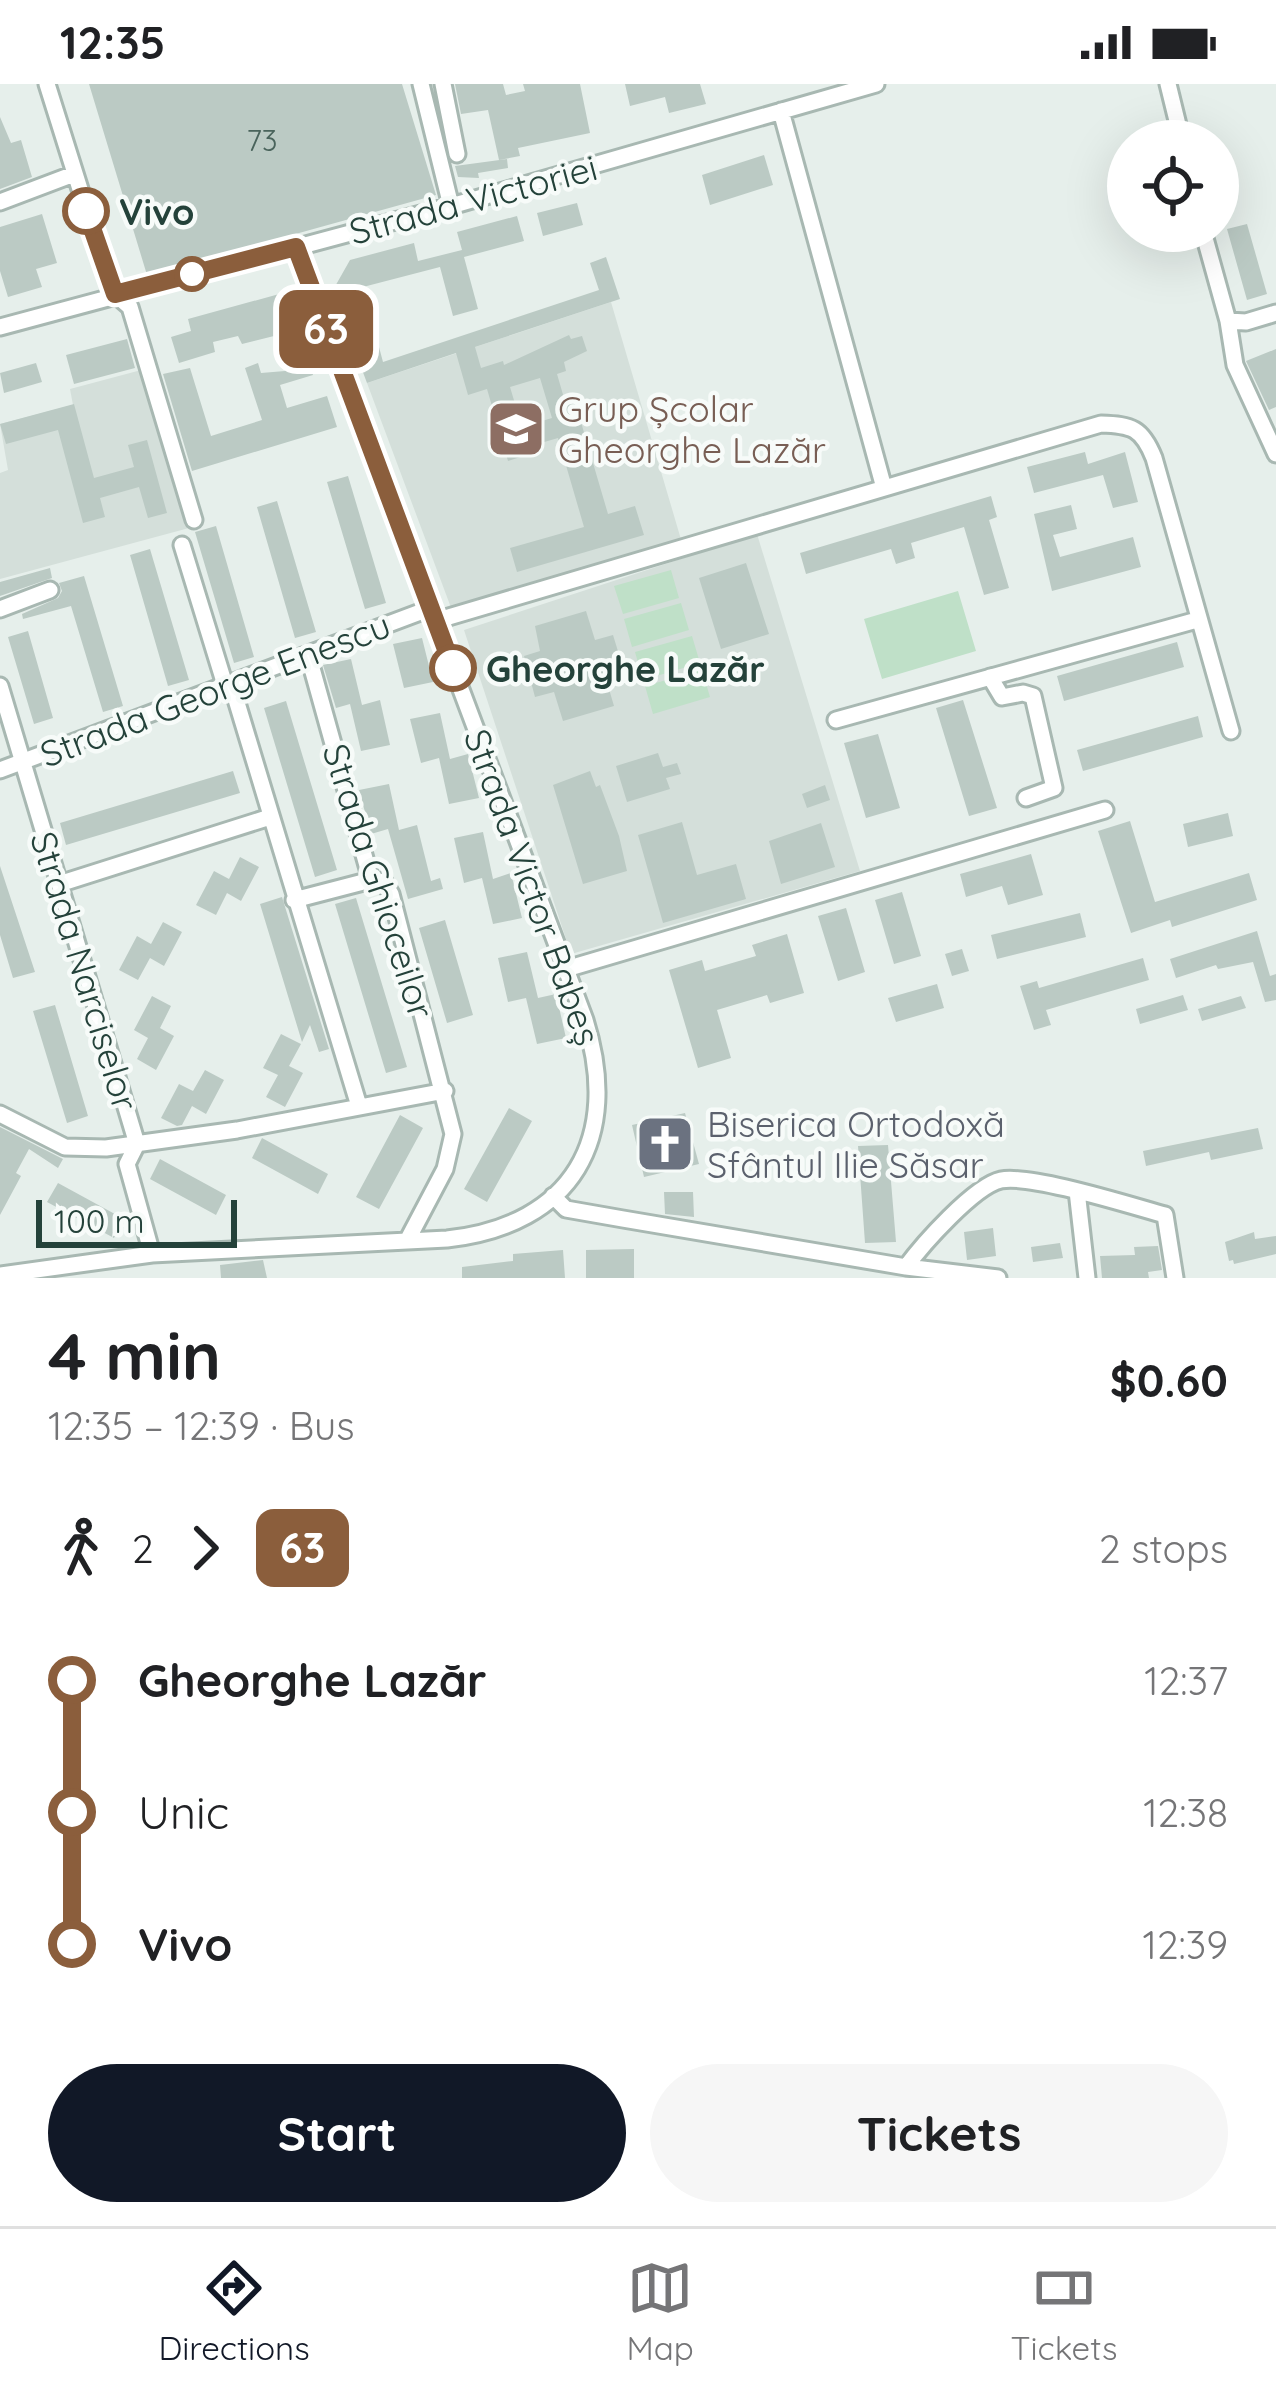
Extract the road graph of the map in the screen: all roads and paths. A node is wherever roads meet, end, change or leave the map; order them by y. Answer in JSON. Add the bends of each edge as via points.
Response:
{"nodes":[{"id":1,"x":46,"y":84,"type":"edge"},
{"id":2,"x":422,"y":84,"type":"edge"},
{"id":3,"x":443,"y":84,"type":"edge"},
{"id":4,"x":875,"y":84,"type":"edge"},
{"id":5,"x":1168,"y":84,"type":"edge"},
{"id":6,"x":782,"y":111,"type":"junction"},
{"id":7,"x":1176,"y":120,"type":"edge"},
{"id":8,"x":457,"y":154,"type":"dead end"},
{"id":9,"x":74,"y":175,"type":"junction"},
{"id":10,"x":0,"y":202,"type":"edge"},
{"id":11,"x":451,"y":206,"type":"junction"},
{"id":12,"x":296,"y":247,"type":"junction"},
{"id":13,"x":1210,"y":252,"type":"edge"},
{"id":14,"x":115,"y":294,"type":"junction"},
{"id":15,"x":1276,"y":313,"type":"edge"},
{"id":16,"x":1228,"y":321,"type":"junction"},
{"id":17,"x":0,"y":327,"type":"edge"},
{"id":18,"x":1276,"y":454,"type":"edge"},
{"id":19,"x":884,"y":488,"type":"junction"},
{"id":20,"x":194,"y":520,"type":"dead end"},
{"id":21,"x":182,"y":545,"type":"dead end"},
{"id":22,"x":50,"y":590,"type":"dead end"},
{"id":23,"x":0,"y":610,"type":"edge"},
{"id":24,"x":433,"y":614,"type":"junction"},
{"id":25,"x":1197,"y":620,"type":"junction"},
{"id":26,"x":308,"y":654,"type":"junction"},
{"id":27,"x":990,"y":677,"type":"junction"},
{"id":28,"x":228,"y":684,"type":"junction"},
{"id":29,"x":0,"y":686,"type":"edge"},
{"id":30,"x":836,"y":720,"type":"dead end"},
{"id":31,"x":1231,"y":731,"type":"dead end"},
{"id":32,"x":23,"y":761,"type":"junction"},
{"id":33,"x":0,"y":770,"type":"edge"},
{"id":34,"x":1026,"y":798,"type":"dead end"},
{"id":35,"x":1106,"y":809,"type":"dead end"},
{"id":36,"x":270,"y":818,"type":"junction"},
{"id":37,"x":370,"y":880,"type":"junction"},
{"id":38,"x":59,"y":884,"type":"junction"},
{"id":39,"x":293,"y":900,"type":"junction"},
{"id":40,"x":566,"y":969,"type":"junction"},
{"id":41,"x":445,"y":1091,"type":"junction"},
{"id":42,"x":358,"y":1106,"type":"junction"},
{"id":43,"x":0,"y":1114,"type":"edge"},
{"id":44,"x":137,"y":1144,"type":"junction"},
{"id":45,"x":1077,"y":1192,"type":"junction"},
{"id":46,"x":553,"y":1196,"type":"junction"},
{"id":47,"x":407,"y":1241,"type":"junction"},
{"id":48,"x":152,"y":1254,"type":"junction"},
{"id":49,"x":906,"y":1268,"type":"junction"},
{"id":50,"x":52,"y":1273,"type":"edge"},
{"id":51,"x":0,"y":1275,"type":"edge"},
{"id":52,"x":998,"y":1278,"type":"edge"},
{"id":53,"x":1087,"y":1278,"type":"edge"},
{"id":54,"x":1175,"y":1278,"type":"edge"}],
"edges":[{"from":1,"to":9,"type":"street"},
{"from":2,"to":11,"type":"street"},
{"from":3,"to":8,"type":"street"},
{"from":4,"to":6,"type":"street","name":"Strada Victoriei"},
{"from":5,"to":7,"type":"street"},
{"from":6,"to":11,"type":"street","name":"Strada Victoriei"},
{"from":6,"to":19,"type":"street"},
{"from":9,"to":10,"type":"street"},
{"from":9,"to":14,"type":"street"},
{"from":11,"to":12,"type":"street","name":"Strada Victoriei"},
{"from":12,"to":14,"type":"street","name":"Strada Victoriei"},
{"from":12,"to":24,"type":"street","name":"Strada Victor Babeș"},
{"from":13,"to":16,"type":"street"},
{"from":14,"to":17,"type":"street","name":"Strada Victoriei"},
{"from":14,"to":20,"type":"street","via":[[130,307]]},
{"from":15,"to":16,"type":"street"},
{"from":16,"to":18,"type":"street","via":[[1235,364]]},
{"from":19,"to":24,"type":"street","name":"Strada George Enescu"},
{"from":19,"to":25,"type":"street","name":"Strada George Enescu","via":[[1101,424],[1130,425],[1154,458]]},
{"from":21,"to":28,"type":"street"},
{"from":22,"to":23,"type":"street"},
{"from":24,"to":26,"type":"street","name":"Strada George Enescu"},
{"from":24,"to":40,"type":"street","name":"Strada Victor Babeș"},
{"from":25,"to":27,"type":"street"},
{"from":25,"to":31,"type":"street"},
{"from":26,"to":28,"type":"street","name":"Strada George Enescu"},
{"from":26,"to":37,"type":"street","name":"Strada Ghioceilor"},
{"from":27,"to":30,"type":"street"},
{"from":27,"to":34,"type":"street","via":[[1002,697],[1033,696],[1054,788]]},
{"from":28,"to":32,"type":"street","name":"Strada George Enescu"},
{"from":28,"to":36,"type":"street"},
{"from":29,"to":32,"type":"street","name":"Strada Narciselor"},
{"from":32,"to":33,"type":"street","name":"Strada George Enescu"},
{"from":32,"to":38,"type":"street","name":"Strada Narciselor"},
{"from":35,"to":40,"type":"street"},
{"from":36,"to":38,"type":"street"},
{"from":36,"to":39,"type":"street"},
{"from":37,"to":39,"type":"street"},
{"from":37,"to":41,"type":"street","name":"Strada Ghioceilor","via":[[392,894]]},
{"from":38,"to":44,"type":"street","name":"Strada Narciselor"},
{"from":39,"to":42,"type":"street"},
{"from":40,"to":46,"type":"street","name":"Strada Victor Babeș","via":[[599,1089],[589,1142]]},
{"from":41,"to":42,"type":"street"},
{"from":41,"to":47,"type":"street","name":"Strada Ghioceilor","via":[[451,1153]]},
{"from":42,"to":44,"type":"street"},
{"from":43,"to":44,"type":"street","via":[[65,1148]]},
{"from":44,"to":48,"type":"street","name":"Strada Narciselor","via":[[128,1164]]},
{"from":45,"to":49,"type":"street","via":[[1001,1180],[958,1210]]},
{"from":45,"to":53,"type":"street"},
{"from":45,"to":54,"type":"street","via":[[1165,1215]]},
{"from":46,"to":47,"type":"street","name":"Strada Victor Babeș","via":[[494,1231]]},
{"from":46,"to":49,"type":"street","via":[[566,1209]]},
{"from":47,"to":48,"type":"street","name":"Strada Victor Babeș"},
{"from":48,"to":50,"type":"street","name":"Strada Victor Babeș"},
{"from":49,"to":52,"type":"street"},
{"from":50,"to":51,"type":"street","name":"Strada Victor Babeș"}]}
